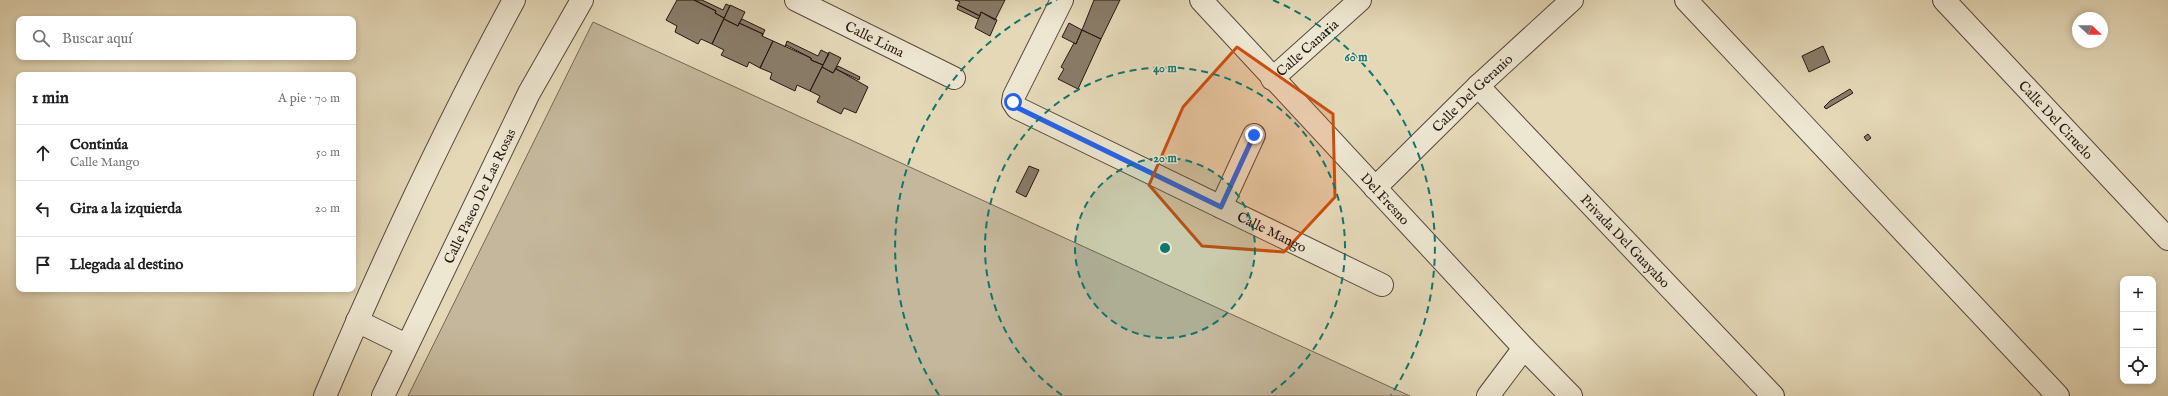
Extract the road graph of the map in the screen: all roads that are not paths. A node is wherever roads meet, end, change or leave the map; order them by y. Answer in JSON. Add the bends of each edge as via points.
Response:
{"nodes":[{"id":1,"x":514,"y":0,"type":"edge"},
{"id":2,"x":582,"y":0,"type":"edge"},
{"id":3,"x":796,"y":0,"type":"edge"},
{"id":4,"x":1062,"y":0,"type":"edge"},
{"id":5,"x":1201,"y":0,"type":"edge"},
{"id":6,"x":1360,"y":0,"type":"edge"},
{"id":7,"x":1572,"y":0,"type":"edge"},
{"id":8,"x":1686,"y":0,"type":"edge"},
{"id":9,"x":1944,"y":0,"type":"edge"},
{"id":10,"x":954,"y":78,"type":"dead end"},
{"id":11,"x":1272,"y":79,"type":"junction"},
{"id":12,"x":1478,"y":86,"type":"junction"},
{"id":13,"x":1254,"y":135,"type":"dead end"},
{"id":14,"x":1375,"y":188,"type":"junction"},
{"id":15,"x":1221,"y":207,"type":"junction"},
{"id":16,"x":2168,"y":239,"type":"edge"},
{"id":17,"x":1382,"y":285,"type":"dead end"},
{"id":18,"x":357,"y":321,"type":"junction"},
{"id":19,"x":406,"y":345,"type":"junction"},
{"id":20,"x":1524,"y":348,"type":"junction"},
{"id":21,"x":325,"y":396,"type":"edge"},
{"id":22,"x":383,"y":396,"type":"edge"},
{"id":23,"x":1488,"y":396,"type":"edge"},
{"id":24,"x":1571,"y":396,"type":"edge"},
{"id":25,"x":1773,"y":396,"type":"edge"},
{"id":26,"x":2058,"y":396,"type":"edge"}],
"edges":[{"from":1,"to":18,"type":"street","via":[[478,66]]},
{"from":2,"to":19,"type":"street","name":"Calle Paseo De Las Rosas","via":[[529,93]]},
{"from":3,"to":10,"type":"street","name":"Calle Lima"},
{"from":4,"to":15,"type":"street","name":"Calle Mango","via":[[1013,102],[1018,108]]},
{"from":5,"to":11,"type":"street","name":"Del Fresno"},
{"from":6,"to":11,"type":"street","name":"Calle Canaria"},
{"from":7,"to":12,"type":"street","name":"Calle Del Geranio"},
{"from":8,"to":26,"type":"street"},
{"from":9,"to":16,"type":"street","name":"Calle Del Ciruelo"},
{"from":11,"to":14,"type":"street","name":"Del Fresno"},
{"from":12,"to":14,"type":"street","name":"Calle Del Geranio"},
{"from":12,"to":25,"type":"street","name":"Privada Del Guayabo"},
{"from":13,"to":15,"type":"street"},
{"from":14,"to":20,"type":"street","name":"Del Fresno"},
{"from":15,"to":17,"type":"street","name":"Calle Mango"},
{"from":18,"to":19,"type":"street"},
{"from":18,"to":21,"type":"street"},
{"from":19,"to":22,"type":"street","name":"Calle Paseo De Las Rosas"},
{"from":20,"to":23,"type":"street"},
{"from":20,"to":24,"type":"street","name":"Del Fresno"}]}
